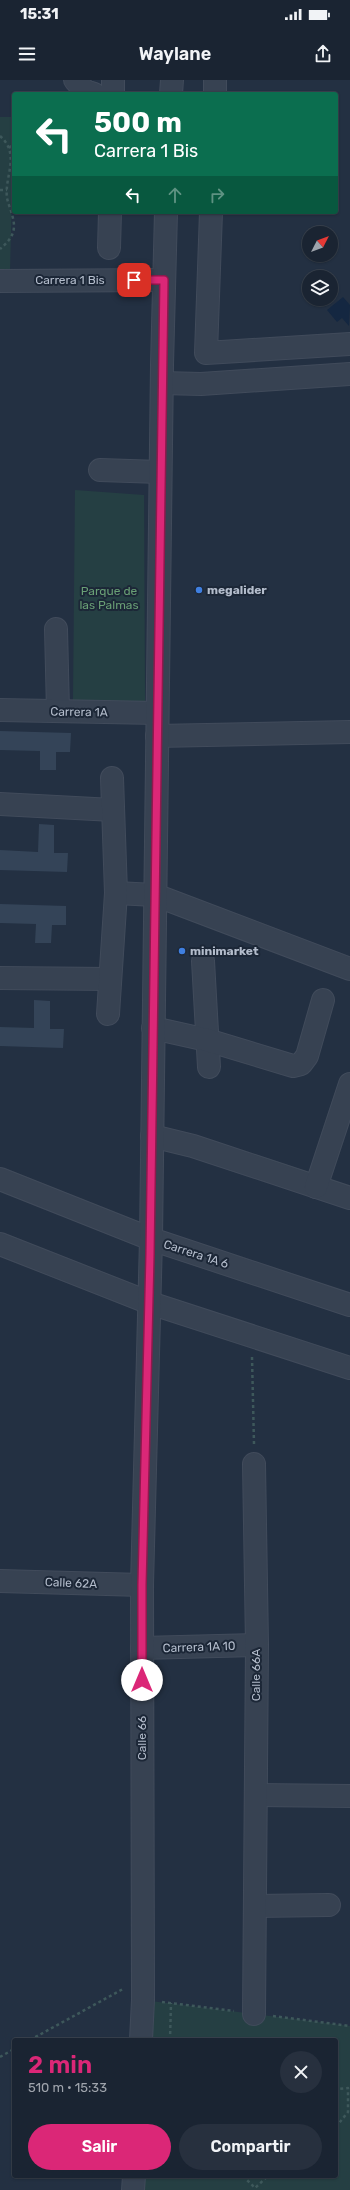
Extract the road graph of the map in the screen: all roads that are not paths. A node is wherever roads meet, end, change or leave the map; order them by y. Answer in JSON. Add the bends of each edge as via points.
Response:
{"nodes":[{"id":1,"x":75,"y":80,"type":"edge"},
{"id":2,"x":113,"y":80,"type":"edge"},
{"id":3,"x":172,"y":80,"type":"edge"},
{"id":4,"x":215,"y":80,"type":"edge"},
{"id":5,"x":88,"y":92,"type":"edge"},
{"id":6,"x":113,"y":92,"type":"edge"},
{"id":7,"x":171,"y":92,"type":"edge"},
{"id":8,"x":214,"y":92,"type":"edge"},
{"id":9,"x":110,"y":214,"type":"edge"},
{"id":10,"x":166,"y":214,"type":"edge"},
{"id":11,"x":211,"y":214,"type":"edge"},
{"id":12,"x":110,"y":248,"type":"dead end"},
{"id":13,"x":164,"y":280,"type":"junction"},
{"id":14,"x":0,"y":281,"type":"edge"},
{"id":15,"x":350,"y":344,"type":"edge"},
{"id":16,"x":350,"y":374,"type":"edge"},
{"id":17,"x":162,"y":383,"type":"junction"},
{"id":18,"x":100,"y":470,"type":"dead end"},
{"id":19,"x":160,"y":472,"type":"junction"},
{"id":20,"x":56,"y":629,"type":"dead end"},
{"id":21,"x":0,"y":710,"type":"edge"},
{"id":22,"x":58,"y":711,"type":"junction"},
{"id":23,"x":157,"y":713,"type":"junction"},
{"id":24,"x":350,"y":732,"type":"edge"},
{"id":25,"x":157,"y":736,"type":"junction"},
{"id":26,"x":112,"y":778,"type":"dead end"},
{"id":27,"x":0,"y":804,"type":"edge"},
{"id":28,"x":113,"y":810,"type":"junction"},
{"id":29,"x":116,"y":893,"type":"junction"},
{"id":30,"x":155,"y":895,"type":"junction"},
{"id":31,"x":203,"y":961,"type":"dead end"},
{"id":32,"x":350,"y":969,"type":"edge"},
{"id":33,"x":0,"y":978,"type":"edge"},
{"id":34,"x":110,"y":978,"type":"junction"},
{"id":35,"x":323,"y":1000,"type":"dead end"},
{"id":36,"x":108,"y":1014,"type":"dead end"},
{"id":37,"x":153,"y":1028,"type":"junction"},
{"id":38,"x":207,"y":1040,"type":"junction"},
{"id":39,"x":209,"y":1067,"type":"dead end"},
{"id":40,"x":350,"y":1084,"type":"edge"},
{"id":41,"x":152,"y":1136,"type":"junction"},
{"id":42,"x":0,"y":1179,"type":"edge"},
{"id":43,"x":316,"y":1187,"type":"junction"},
{"id":44,"x":350,"y":1198,"type":"edge"},
{"id":45,"x":151,"y":1239,"type":"junction"},
{"id":46,"x":0,"y":1244,"type":"edge"},
{"id":47,"x":150,"y":1303,"type":"junction"},
{"id":48,"x":350,"y":1305,"type":"edge"},
{"id":49,"x":350,"y":1368,"type":"edge"},
{"id":50,"x":254,"y":1464,"type":"road end"},
{"id":51,"x":0,"y":1581,"type":"edge"},
{"id":52,"x":142,"y":1585,"type":"junction"},
{"id":53,"x":257,"y":1645,"type":"junction"},
{"id":54,"x":142,"y":1648,"type":"junction"},
{"id":55,"x":256,"y":1795,"type":"junction"},
{"id":56,"x":350,"y":1796,"type":"edge"},
{"id":57,"x":329,"y":1905,"type":"dead end"},
{"id":58,"x":255,"y":1906,"type":"junction"},
{"id":59,"x":254,"y":2014,"type":"dead end"},
{"id":60,"x":141,"y":2038,"type":"edge"},
{"id":61,"x":134,"y":2178,"type":"edge"},
{"id":62,"x":133,"y":2190,"type":"edge"}],
"edges":[{"from":1,"to":5,"type":"street"},
{"from":2,"to":6,"type":"street"},
{"from":3,"to":7,"type":"street"},
{"from":4,"to":8,"type":"street"},
{"from":9,"to":12,"type":"street"},
{"from":10,"to":13,"type":"street","name":"Calle 66"},
{"from":11,"to":15,"type":"street","via":[[206,353]]},
{"from":13,"to":14,"type":"street","name":"Carrera 1 Bis"},
{"from":13,"to":17,"type":"street","name":"Calle 66"},
{"from":16,"to":17,"type":"street","via":[[201,384]]},
{"from":17,"to":19,"type":"street","name":"Calle 66"},
{"from":18,"to":19,"type":"street"},
{"from":19,"to":23,"type":"street","name":"Calle 66"},
{"from":20,"to":22,"type":"street"},
{"from":21,"to":22,"type":"street","name":"Carrera 1A"},
{"from":22,"to":23,"type":"street","name":"Carrera 1A"},
{"from":23,"to":25,"type":"street","name":"Calle 66"},
{"from":24,"to":25,"type":"street"},
{"from":25,"to":30,"type":"street","name":"Calle 66"},
{"from":26,"to":28,"type":"street"},
{"from":27,"to":28,"type":"street"},
{"from":28,"to":29,"type":"street"},
{"from":29,"to":30,"type":"street"},
{"from":29,"to":34,"type":"street"},
{"from":30,"to":32,"type":"street"},
{"from":30,"to":37,"type":"street","name":"Calle 66"},
{"from":31,"to":38,"type":"street"},
{"from":33,"to":34,"type":"street"},
{"from":34,"to":36,"type":"street"},
{"from":35,"to":38,"type":"street","via":[[307,1056],[301,1064],[292,1066]]},
{"from":37,"to":38,"type":"street"},
{"from":37,"to":41,"type":"street","name":"Calle 66"},
{"from":38,"to":39,"type":"street"},
{"from":40,"to":43,"type":"street"},
{"from":41,"to":43,"type":"street","via":[[193,1146]]},
{"from":41,"to":45,"type":"street","name":"Calle 66"},
{"from":42,"to":45,"type":"street","name":"Carrera 1A 6"},
{"from":43,"to":44,"type":"street"},
{"from":45,"to":47,"type":"street","name":"Calle 66"},
{"from":45,"to":48,"type":"street","name":"Carrera 1A 6"},
{"from":46,"to":47,"type":"street"},
{"from":47,"to":49,"type":"street"},
{"from":47,"to":52,"type":"street","name":"Calle 66"},
{"from":50,"to":53,"type":"street","name":"Calle 66A"},
{"from":51,"to":52,"type":"street","name":"Calle 62A"},
{"from":52,"to":54,"type":"street","name":"Calle 66"},
{"from":53,"to":54,"type":"street","name":"Carrera 1A 10"},
{"from":53,"to":55,"type":"street","name":"Calle 66A"},
{"from":54,"to":60,"type":"street","name":"Calle 66"},
{"from":55,"to":56,"type":"street"},
{"from":55,"to":58,"type":"street","name":"Calle 66A"},
{"from":57,"to":58,"type":"street"},
{"from":58,"to":59,"type":"street","name":"Calle 66A"},
{"from":61,"to":62,"type":"street"}]}
